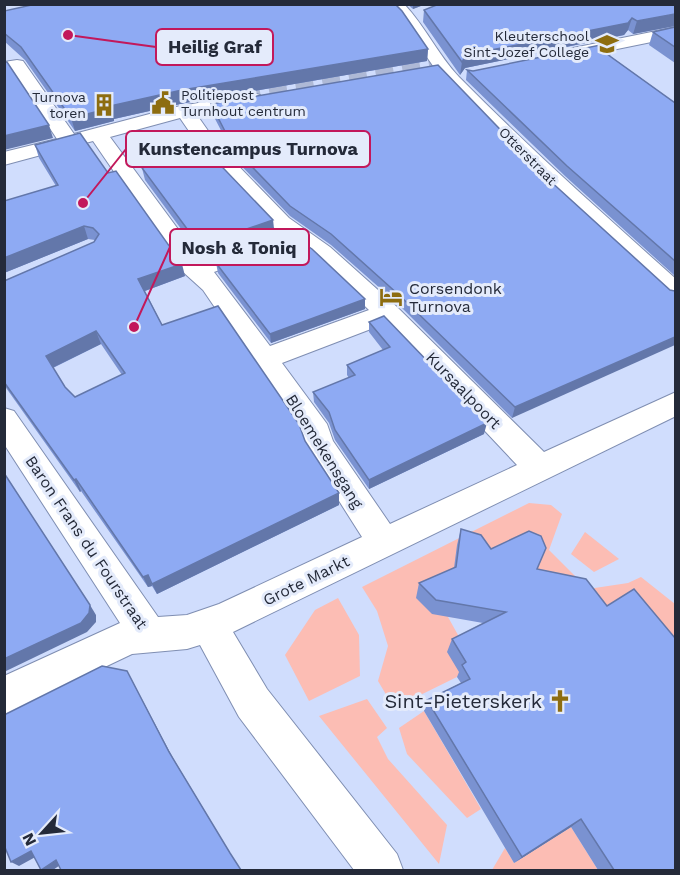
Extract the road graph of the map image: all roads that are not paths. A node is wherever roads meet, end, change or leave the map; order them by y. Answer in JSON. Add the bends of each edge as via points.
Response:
{"nodes":[{"id":1,"x":408,"y":13,"type":"edge"},
{"id":2,"x":675,"y":32,"type":"edge"},
{"id":3,"x":550,"y":58,"type":"edge"},
{"id":4,"x":442,"y":67,"type":"junction"},
{"id":5,"x":4,"y":68,"type":"edge"},
{"id":6,"x":419,"y":70,"type":"tunnel mouth"},
{"id":7,"x":272,"y":96,"type":"edge"},
{"id":8,"x":185,"y":111,"type":"junction"},
{"id":9,"x":83,"y":138,"type":"junction"},
{"id":10,"x":216,"y":154,"type":"junction"},
{"id":11,"x":190,"y":156,"type":"edge"},
{"id":12,"x":4,"y":159,"type":"edge"},
{"id":13,"x":148,"y":170,"type":"edge"},
{"id":14,"x":127,"y":176,"type":"junction"},
{"id":15,"x":298,"y":234,"type":"junction"},
{"id":16,"x":196,"y":270,"type":"junction"},
{"id":17,"x":675,"y":293,"type":"edge"},
{"id":18,"x":388,"y":313,"type":"junction"},
{"id":19,"x":265,"y":359,"type":"junction"},
{"id":20,"x":675,"y":404,"type":"edge"},
{"id":21,"x":4,"y":419,"type":"edge"},
{"id":22,"x":540,"y":468,"type":"junction"},
{"id":23,"x":384,"y":542,"type":"junction"},
{"id":24,"x":209,"y":625,"type":"junction"},
{"id":25,"x":149,"y":634,"type":"junction"},
{"id":26,"x":4,"y":696,"type":"edge"},
{"id":27,"x":381,"y":870,"type":"edge"}],
"edges":[{"from":1,"to":4,"type":"street","name":"Otterstraat"},
{"from":2,"to":3,"type":"street"},
{"from":4,"to":6,"type":"street"},
{"from":4,"to":17,"type":"street","name":"Otterstraat","via":[[555,183]]},
{"from":5,"to":9,"type":"street","name":"Bloemekensgang","via":[[17,65],[57,124]]},
{"from":7,"to":8,"type":"street"},
{"from":8,"to":9,"type":"street"},
{"from":8,"to":10,"type":"street","name":"Kursaalpoort"},
{"from":9,"to":12,"type":"street"},
{"from":9,"to":14,"type":"street","name":"Bloemekensgang"},
{"from":10,"to":11,"type":"street"},
{"from":10,"to":15,"type":"street","name":"Kursaalpoort","via":[[281,223]]},
{"from":13,"to":14,"type":"street"},
{"from":14,"to":16,"type":"street","name":"Bloemekensgang","via":[[155,224]]},
{"from":15,"to":16,"type":"street"},
{"from":15,"to":18,"type":"street","name":"Kursaalpoort"},
{"from":16,"to":19,"type":"street","name":"Bloemekensgang","via":[[212,284]]},
{"from":18,"to":19,"type":"street"},
{"from":18,"to":22,"type":"street","name":"Kursaalpoort"},
{"from":19,"to":23,"type":"street","name":"Bloemekensgang"},
{"from":20,"to":22,"type":"street","name":"Grote Markt"},
{"from":21,"to":25,"type":"street","name":"Baron Frans du Fourstraat"},
{"from":22,"to":23,"type":"street","name":"Grote Markt"},
{"from":23,"to":24,"type":"street","name":"Grote Markt"},
{"from":24,"to":25,"type":"street","name":"Grote Markt","via":[[187,632]]},
{"from":24,"to":27,"type":"street","via":[[253,703]]},
{"from":25,"to":26,"type":"street","name":"Grote Markt","via":[[119,641]]}]}
